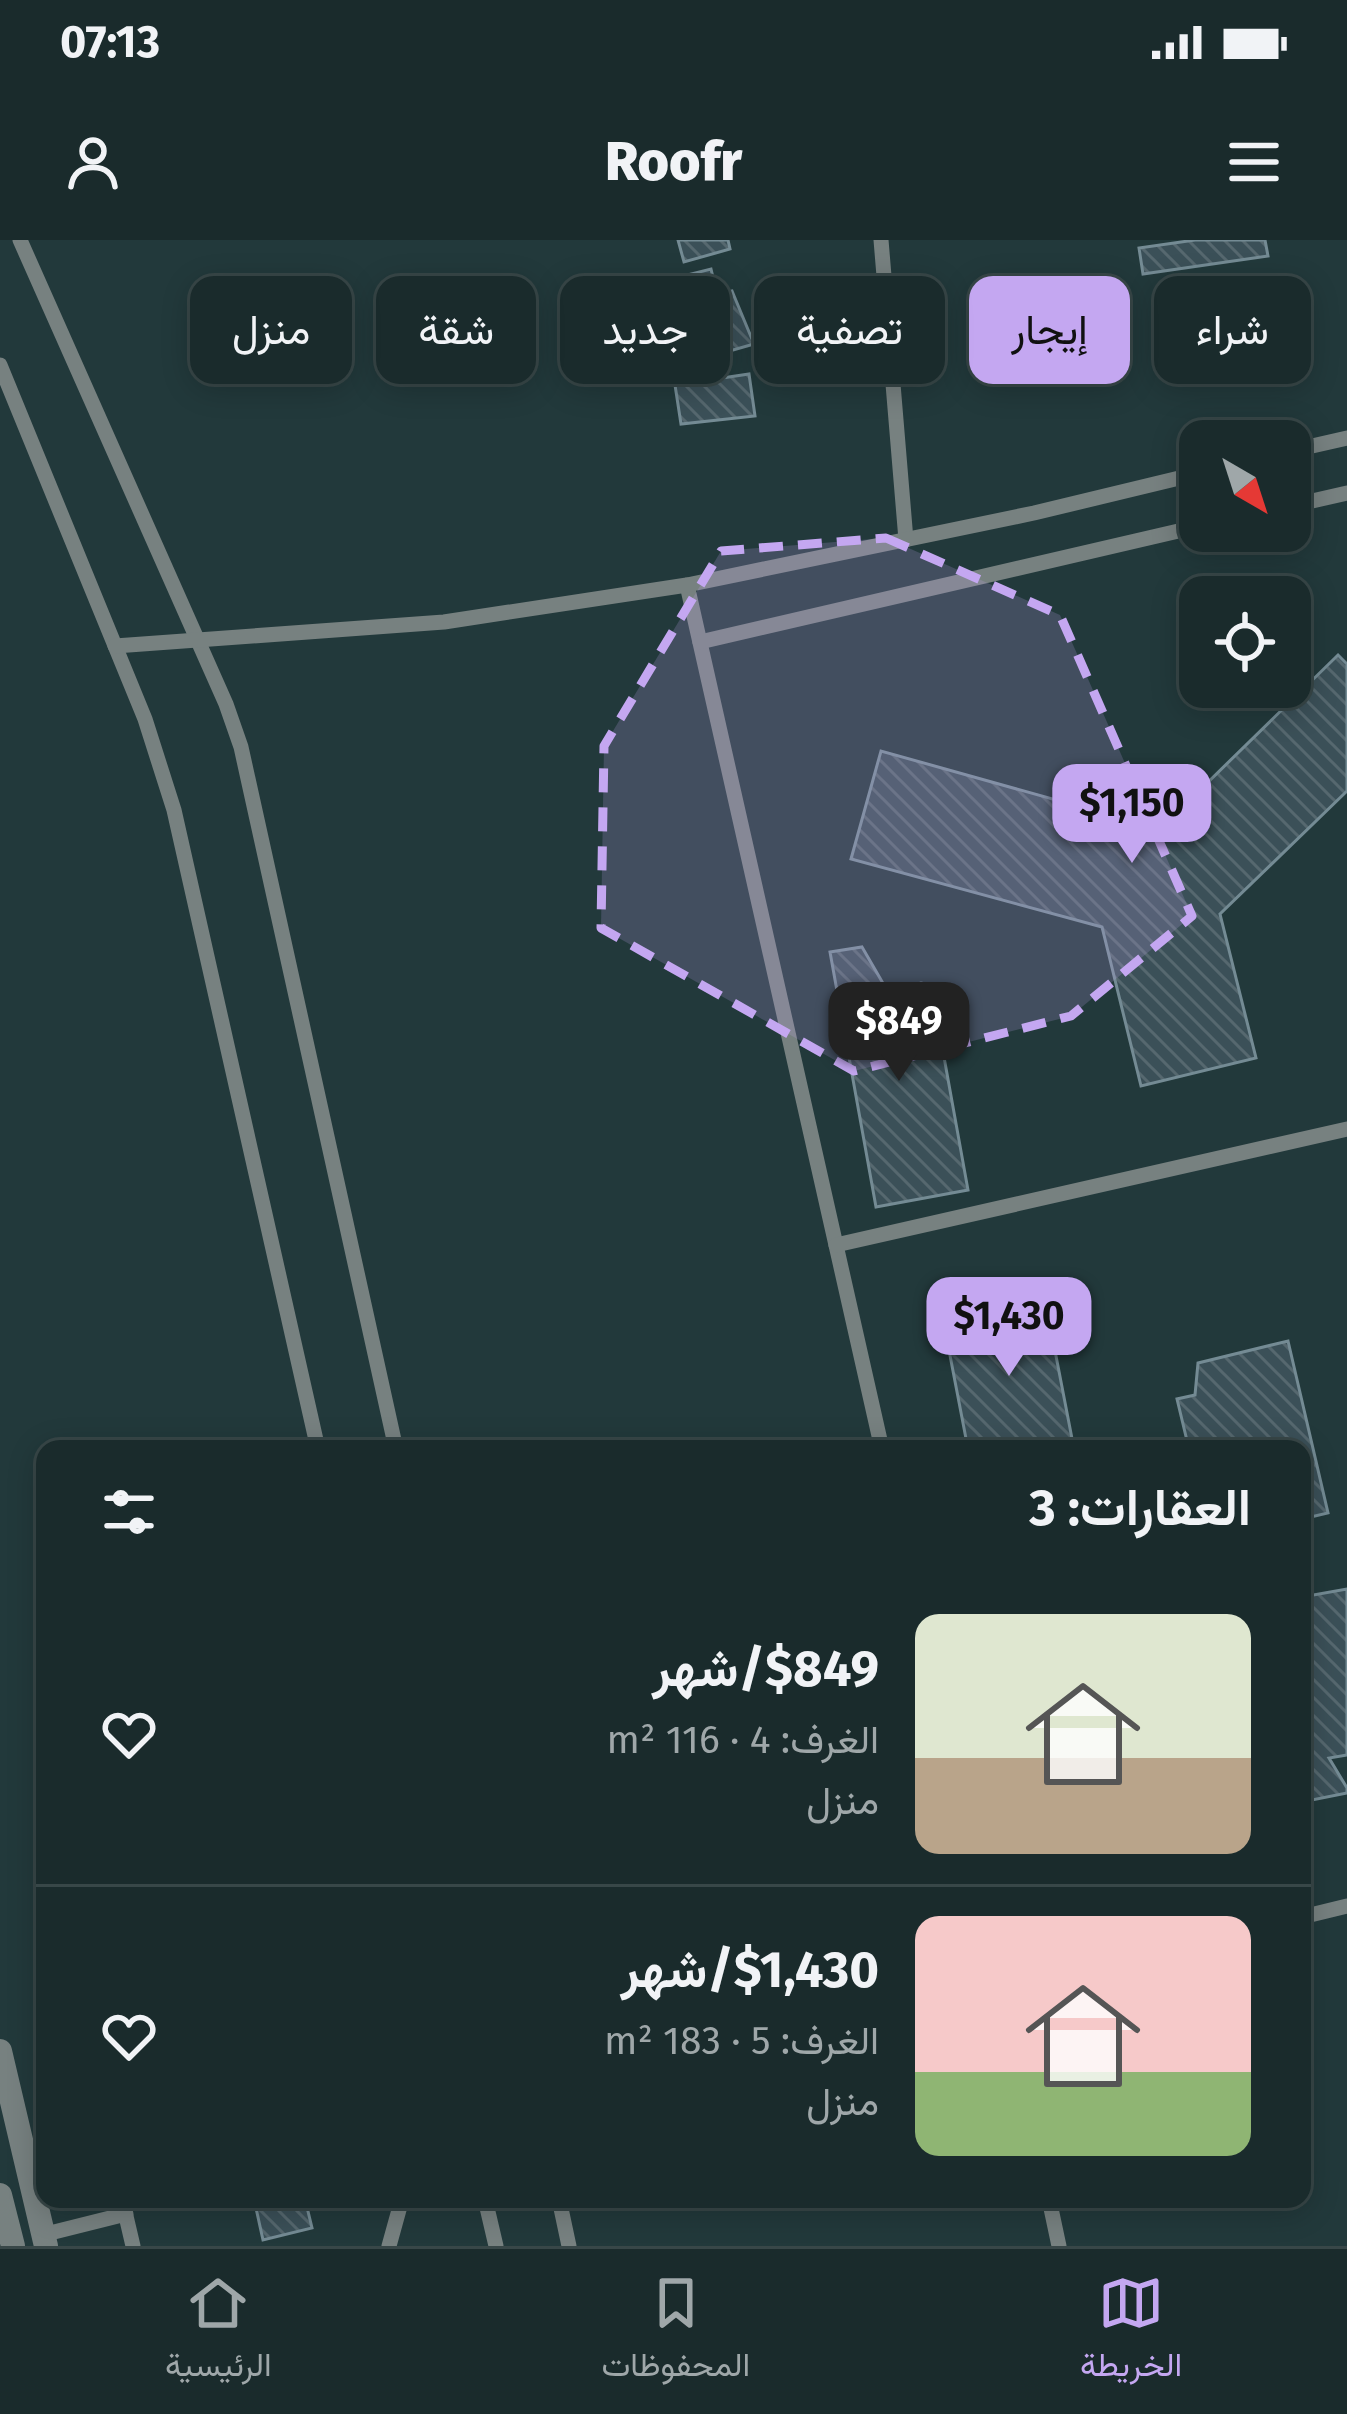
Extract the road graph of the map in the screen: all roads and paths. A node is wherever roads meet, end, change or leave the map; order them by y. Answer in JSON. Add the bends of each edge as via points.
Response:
{"nodes":[{"id":1,"x":20,"y":240,"type":"edge"},
{"id":2,"x":880,"y":240,"type":"edge"},
{"id":3,"x":0,"y":365,"type":"edge"},
{"id":4,"x":1347,"y":438,"type":"edge"},
{"id":5,"x":1311,"y":447,"type":"edge"},
{"id":6,"x":1179,"y":478,"type":"edge"},
{"id":7,"x":1347,"y":493,"type":"edge"},
{"id":8,"x":1311,"y":501,"type":"edge"},
{"id":9,"x":1179,"y":531,"type":"edge"},
{"id":10,"x":905,"y":540,"type":"junction"},
{"id":11,"x":687,"y":585,"type":"junction"},
{"id":12,"x":197,"y":639,"type":"junction"},
{"id":13,"x":700,"y":642,"type":"junction"},
{"id":14,"x":115,"y":646,"type":"junction"},
{"id":15,"x":1347,"y":1129,"type":"edge"},
{"id":16,"x":836,"y":1245,"type":"junction"},
{"id":17,"x":315,"y":1440,"type":"edge"},
{"id":18,"x":394,"y":1440,"type":"edge"},
{"id":19,"x":880,"y":1440,"type":"edge"},
{"id":20,"x":1347,"y":1906,"type":"edge"},
{"id":21,"x":1311,"y":1915,"type":"edge"},
{"id":22,"x":0,"y":2051,"type":"edge"},
{"id":23,"x":36,"y":2185,"type":"edge"},
{"id":24,"x":36,"y":2196,"type":"edge"},
{"id":25,"x":1,"y":2200,"type":"edge"},
{"id":26,"x":40,"y":2208,"type":"edge"},
{"id":27,"x":119,"y":2208,"type":"edge"},
{"id":28,"x":124,"y":2208,"type":"edge"},
{"id":29,"x":400,"y":2208,"type":"edge"},
{"id":30,"x":487,"y":2208,"type":"edge"},
{"id":31,"x":561,"y":2208,"type":"edge"},
{"id":32,"x":1051,"y":2208,"type":"edge"},
{"id":33,"x":44,"y":2240,"type":"edge"},
{"id":34,"x":12,"y":2244,"type":"edge"},
{"id":35,"x":133,"y":2246,"type":"edge"},
{"id":36,"x":389,"y":2246,"type":"edge"},
{"id":37,"x":496,"y":2246,"type":"edge"},
{"id":38,"x":569,"y":2246,"type":"edge"},
{"id":39,"x":1059,"y":2246,"type":"edge"}],
"edges":[{"from":1,"to":12,"type":"lane"},
{"from":2,"to":10,"type":"lane"},
{"from":3,"to":14,"type":"lane"},
{"from":4,"to":5,"type":"lane"},
{"from":6,"to":10,"type":"lane"},
{"from":7,"to":8,"type":"lane"},
{"from":9,"to":13,"type":"lane"},
{"from":10,"to":11,"type":"lane"},
{"from":11,"to":12,"type":"lane","via":[[444,622]]},
{"from":11,"to":13,"type":"lane"},
{"from":12,"to":14,"type":"lane"},
{"from":12,"to":18,"type":"lane","via":[[251,786]]},
{"from":13,"to":16,"type":"lane"},
{"from":14,"to":17,"type":"lane","via":[[175,810]]},
{"from":15,"to":16,"type":"lane"},
{"from":16,"to":19,"type":"lane"},
{"from":20,"to":21,"type":"lane"},
{"from":22,"to":23,"type":"street"},
{"from":24,"to":25,"type":"street"},
{"from":25,"to":34,"type":"street"},
{"from":26,"to":33,"type":"street"},
{"from":27,"to":33,"type":"lane"},
{"from":28,"to":35,"type":"lane"},
{"from":29,"to":36,"type":"lane"},
{"from":30,"to":37,"type":"lane"},
{"from":31,"to":38,"type":"lane"},
{"from":32,"to":39,"type":"lane"},
{"from":33,"to":34,"type":"street"}]}
